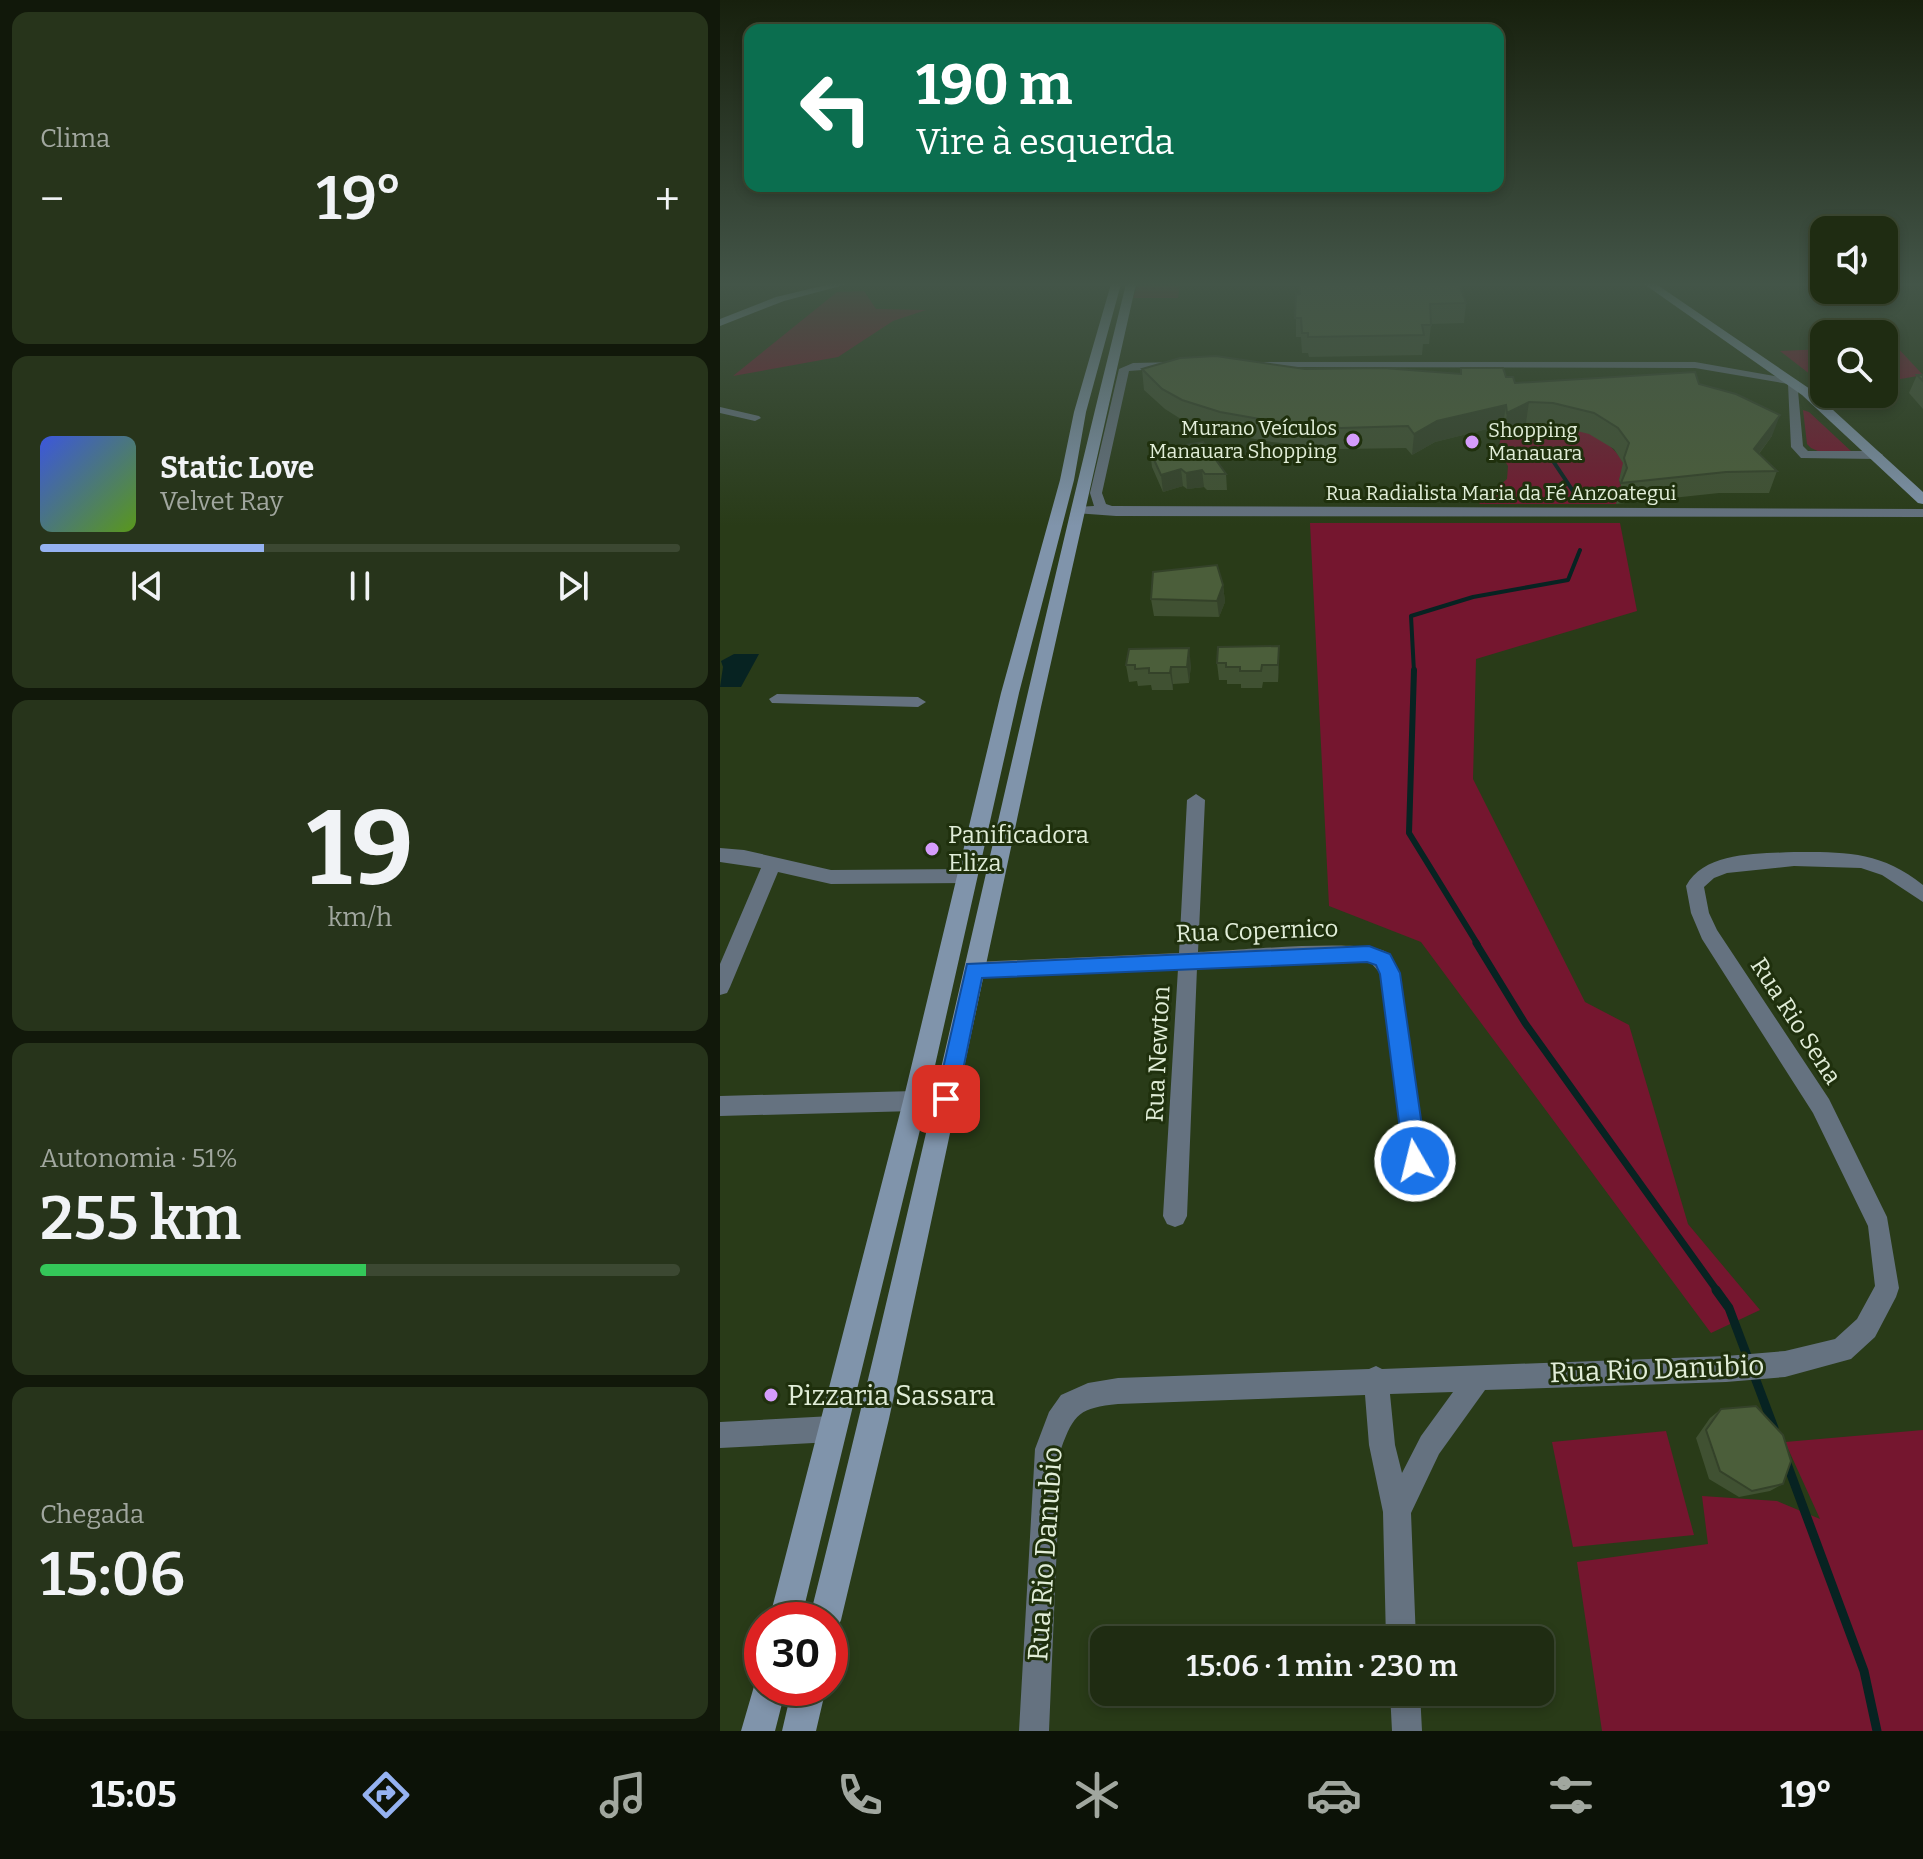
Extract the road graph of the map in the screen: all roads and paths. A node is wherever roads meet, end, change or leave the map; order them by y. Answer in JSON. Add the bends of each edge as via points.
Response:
{"nodes":[{"id":1,"x":1098,"y":365,"type":"edge"},
{"id":2,"x":1115,"y":365,"type":"edge"},
{"id":3,"x":1191,"y":365,"type":"edge"},
{"id":4,"x":1249,"y":365,"type":"edge"},
{"id":5,"x":1768,"y":365,"type":"edge"},
{"id":6,"x":1793,"y":382,"type":"junction"},
{"id":7,"x":720,"y":410,"type":"edge"},
{"id":8,"x":755,"y":418,"type":"dead end"},
{"id":9,"x":1103,"y":437,"type":"junction"},
{"id":10,"x":1877,"y":455,"type":"junction"},
{"id":11,"x":1095,"y":470,"type":"junction"},
{"id":12,"x":1923,"y":500,"type":"edge"},
{"id":13,"x":1080,"y":510,"type":"junction"},
{"id":14,"x":1116,"y":512,"type":"junction"},
{"id":15,"x":1923,"y":513,"type":"edge"},
{"id":16,"x":777,"y":699,"type":"dead end"},
{"id":17,"x":918,"y":702,"type":"dead end"},
{"id":18,"x":1196,"y":800,"type":"dead end"},
{"id":19,"x":720,"y":855,"type":"edge"},
{"id":20,"x":772,"y":864,"type":"junction"},
{"id":21,"x":967,"y":876,"type":"junction"},
{"id":22,"x":1923,"y":895,"type":"edge"},
{"id":23,"x":1189,"y":959,"type":"junction"},
{"id":24,"x":974,"y":970,"type":"junction"},
{"id":25,"x":720,"y":987,"type":"edge"},
{"id":26,"x":915,"y":1101,"type":"junction"},
{"id":27,"x":720,"y":1106,"type":"edge"},
{"id":28,"x":1415,"y":1161,"type":"dead end"},
{"id":29,"x":1175,"y":1216,"type":"dead end"},
{"id":30,"x":1785,"y":1364,"type":"joint"},
{"id":31,"x":1480,"y":1376,"type":"junction"},
{"id":32,"x":1376,"y":1379,"type":"junction"},
{"id":33,"x":832,"y":1429,"type":"junction"},
{"id":34,"x":720,"y":1435,"type":"edge"},
{"id":35,"x":1397,"y":1512,"type":"junction"},
{"id":36,"x":789,"y":1602,"type":"edge"},
{"id":37,"x":829,"y":1602,"type":"edge"},
{"id":38,"x":1401,"y":1626,"type":"edge"},
{"id":39,"x":764,"y":1706,"type":"edge"},
{"id":40,"x":805,"y":1706,"type":"edge"},
{"id":41,"x":1406,"y":1706,"type":"edge"},
{"id":42,"x":758,"y":1731,"type":"edge"},
{"id":43,"x":799,"y":1731,"type":"edge"},
{"id":44,"x":1034,"y":1731,"type":"edge"},
{"id":45,"x":1407,"y":1731,"type":"edge"}],
"edges":[{"from":1,"to":21,"type":"main road","via":[[1080,412]]},
{"from":2,"to":9,"type":"main road"},
{"from":3,"to":9,"type":"street","via":[[1124,369]]},
{"from":4,"to":6,"type":"street","via":[[1695,365]]},
{"from":5,"to":6,"type":"main road"},
{"from":6,"to":10,"type":"main road"},
{"from":6,"to":10,"type":"street","via":[[1799,452],[1813,457]]},
{"from":7,"to":8,"type":"street"},
{"from":9,"to":11,"type":"main road"},
{"from":10,"to":12,"type":"main road"},
{"from":11,"to":13,"type":"main road"},
{"from":11,"to":14,"type":"street","via":[[1097,501]]},
{"from":13,"to":14,"type":"street","name":"Rua Radialista Maria da Fé Anzoategui"},
{"from":13,"to":24,"type":"main road"},
{"from":14,"to":15,"type":"street","name":"Rua Radialista Maria da Fé Anzoategui"},
{"from":16,"to":17,"type":"street"},
{"from":18,"to":23,"type":"street","name":"Rua Newton"},
{"from":19,"to":20,"type":"street"},
{"from":20,"to":21,"type":"street","via":[[831,877]]},
{"from":20,"to":25,"type":"street"},
{"from":21,"to":26,"type":"main road"},
{"from":22,"to":30,"type":"street","name":"Rua Rio Sena","via":[[1878,865],[1843,860],[1747,862],[1711,870],[1695,886],[1709,934],[1821,1106],[1879,1225],[1887,1288],[1866,1328],[1842,1350]]},
{"from":23,"to":24,"type":"street","name":"Rua Copernico"},
{"from":23,"to":28,"type":"street","name":"Rua Copernico","via":[[1359,953],[1383,960],[1390,973]]},
{"from":23,"to":29,"type":"street","name":"Rua Newton"},
{"from":24,"to":37,"type":"main road"},
{"from":26,"to":27,"type":"street"},
{"from":26,"to":33,"type":"main road"},
{"from":30,"to":31,"type":"street","name":"Rua Rio Danubio"},
{"from":31,"to":32,"type":"street","name":"Rua Rio Danubio"},
{"from":31,"to":35,"type":"street","via":[[1430,1445]]},
{"from":32,"to":35,"type":"street","via":[[1382,1445]]},
{"from":32,"to":44,"type":"street","name":"Rua Rio Danubio","via":[[1118,1391],[1090,1394],[1064,1408],[1048,1449]]},
{"from":33,"to":34,"type":"street"},
{"from":33,"to":36,"type":"main road"},
{"from":35,"to":38,"type":"street"},
{"from":39,"to":42,"type":"main road"},
{"from":40,"to":43,"type":"main road"},
{"from":41,"to":45,"type":"street"}]}
